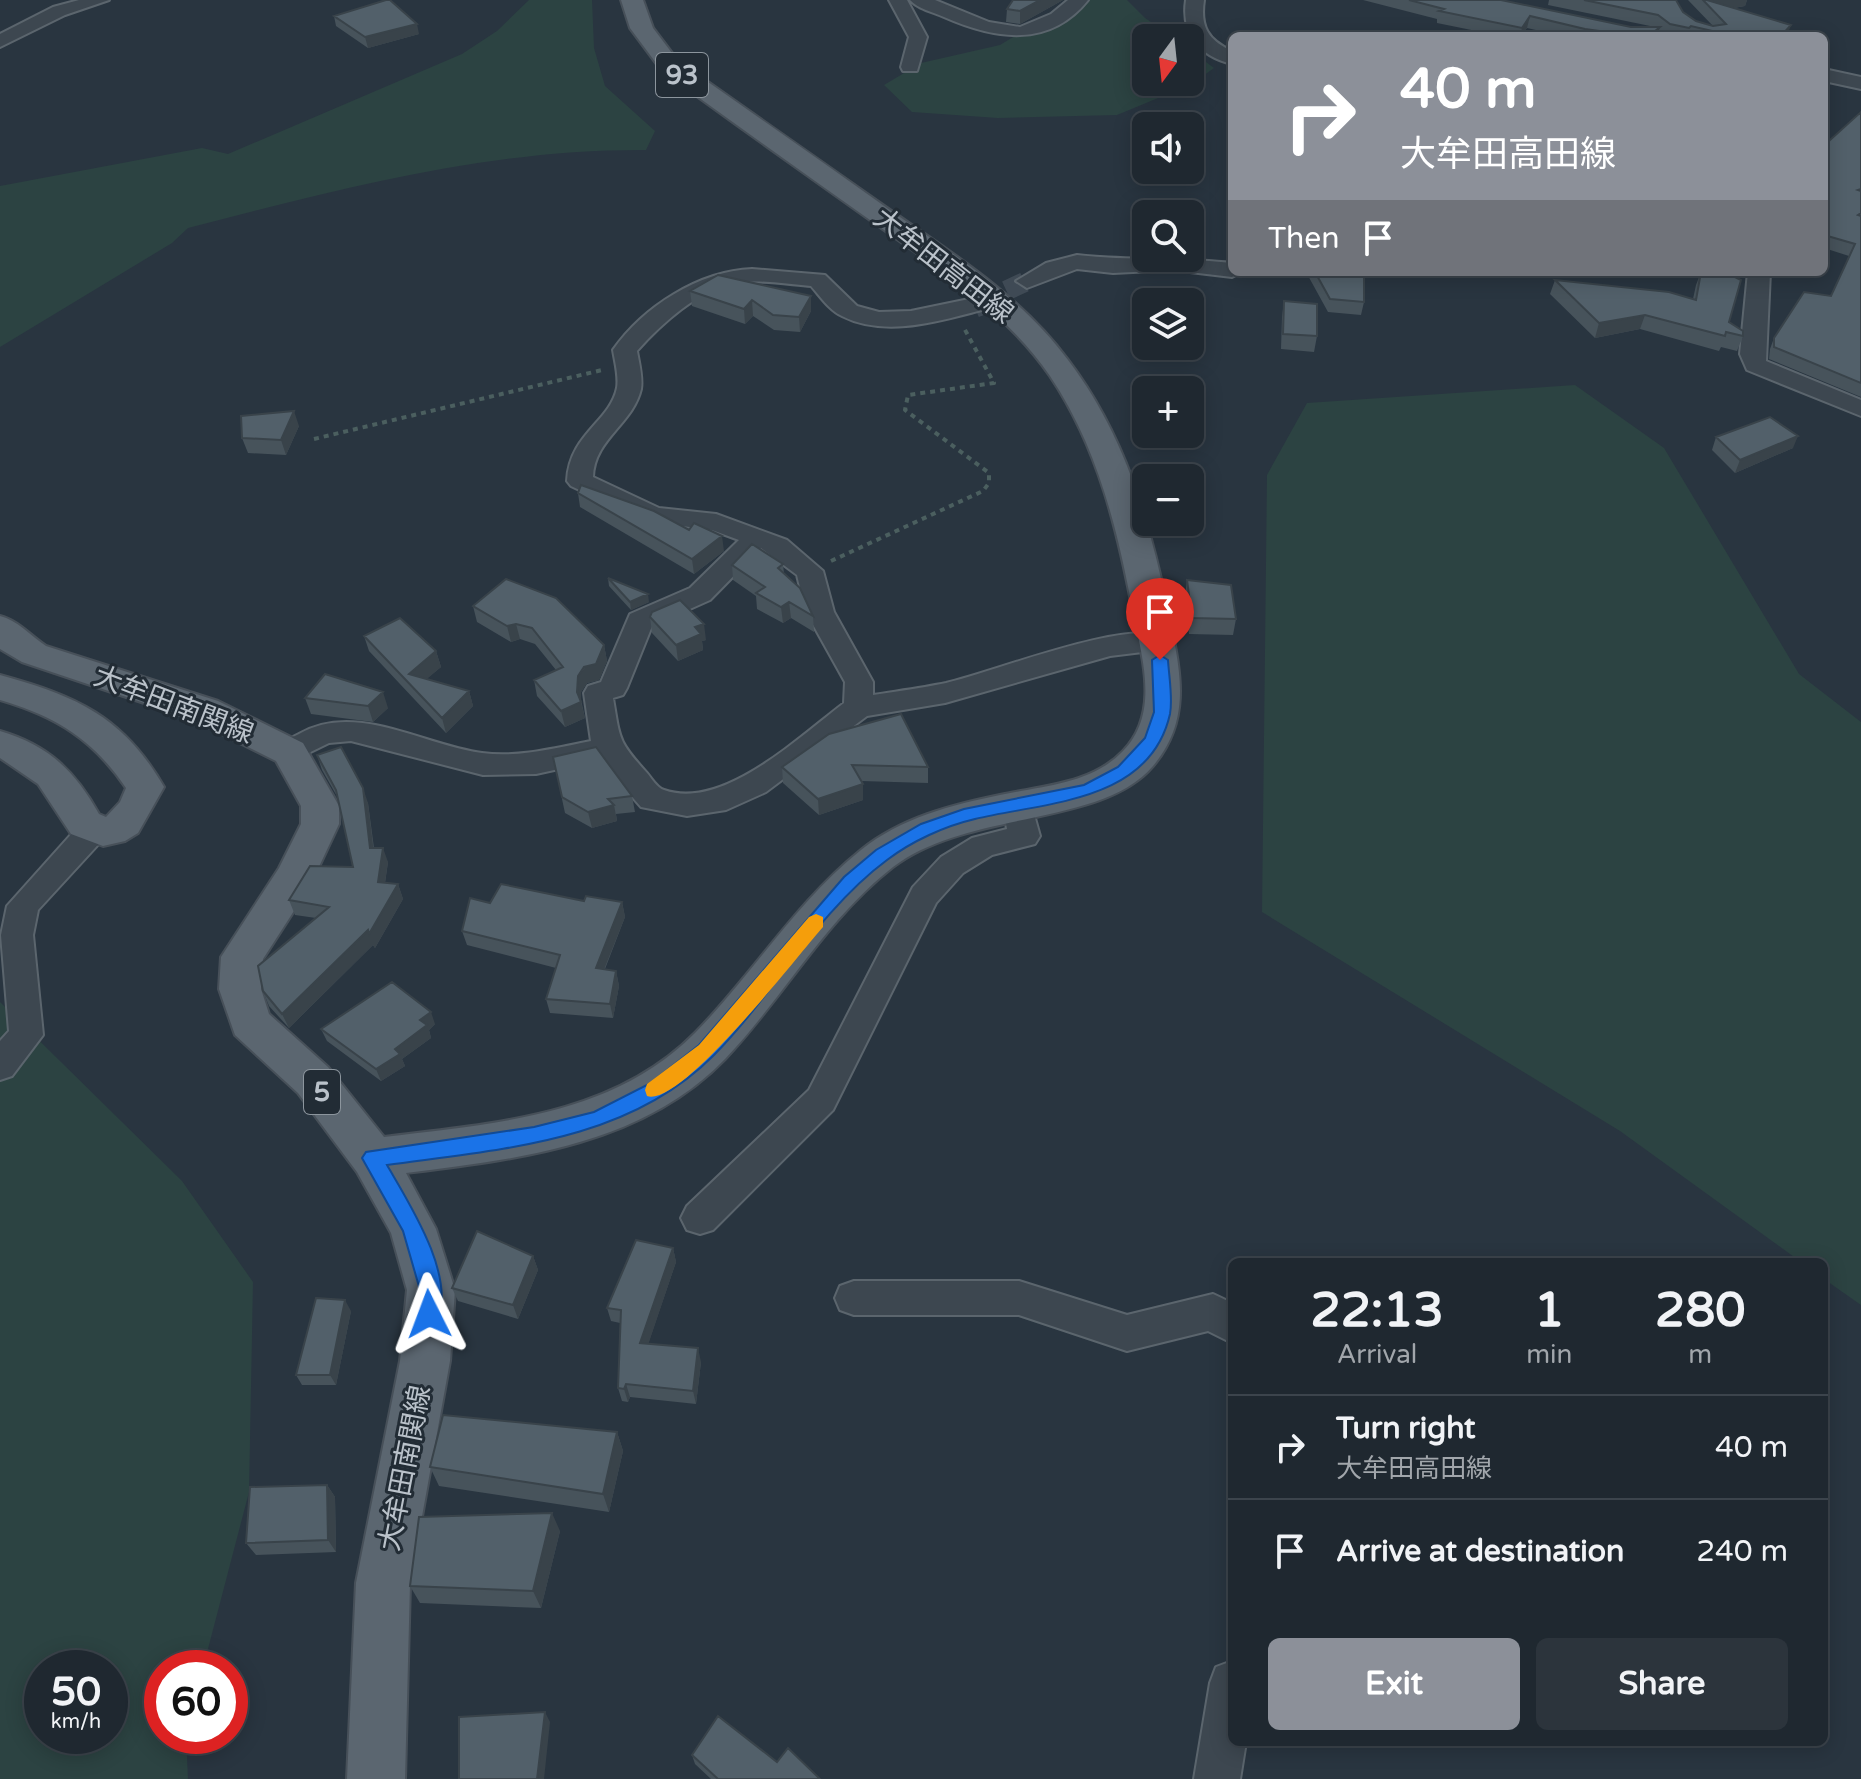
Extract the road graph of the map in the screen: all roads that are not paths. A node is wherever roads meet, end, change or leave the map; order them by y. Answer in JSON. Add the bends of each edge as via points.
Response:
{"nodes":[{"id":1,"x":100,"y":0,"type":"edge"},
{"id":2,"x":632,"y":0,"type":"edge"},
{"id":3,"x":898,"y":0,"type":"edge"},
{"id":4,"x":919,"y":0,"type":"edge"},
{"id":5,"x":1079,"y":0,"type":"edge"},
{"id":6,"x":1195,"y":0,"type":"edge"},
{"id":7,"x":0,"y":41,"type":"edge"},
{"id":8,"x":1228,"y":56,"type":"edge"},
{"id":9,"x":910,"y":67,"type":"dead end"},
{"id":10,"x":1828,"y":76,"type":"edge"},
{"id":11,"x":1861,"y":83,"type":"edge"},
{"id":12,"x":1228,"y":270,"type":"edge"},
{"id":13,"x":1759,"y":276,"type":"edge"},
{"id":14,"x":1027,"y":281,"type":"tunnel mouth"},
{"id":15,"x":964,"y":307,"type":"tunnel mouth"},
{"id":16,"x":1861,"y":409,"type":"edge"},
{"id":17,"x":757,"y":537,"type":"junction"},
{"id":18,"x":0,"y":627,"type":"edge"},
{"id":19,"x":1157,"y":642,"type":"junction"},
{"id":20,"x":0,"y":687,"type":"edge"},
{"id":21,"x":859,"y":707,"type":"junction"},
{"id":22,"x":0,"y":744,"type":"edge"},
{"id":23,"x":607,"y":748,"type":"junction"},
{"id":24,"x":290,"y":752,"type":"junction"},
{"id":25,"x":1018,"y":805,"type":"junction"},
{"id":26,"x":95,"y":828,"type":"junction"},
{"id":27,"x":0,"y":1066,"type":"edge"},
{"id":28,"x":373,"y":1158,"type":"junction"},
{"id":29,"x":700,"y":1218,"type":"dead end"},
{"id":30,"x":854,"y":1298,"type":"dead end"},
{"id":31,"x":1228,"y":1322,"type":"edge"},
{"id":32,"x":1228,"y":1709,"type":"edge"},
{"id":33,"x":376,"y":1779,"type":"edge"},
{"id":34,"x":1217,"y":1779,"type":"edge"}],
"edges":[{"from":1,"to":7,"type":"street","via":[[59,11]]},
{"from":2,"to":19,"type":"main road","name":"大牟田高田線","number":"93","via":[[634,17],[648,42],[670,66],[898,226],[1010,312],[1067,378],[1108,447],[1133,518]]},
{"from":3,"to":9,"type":"street","via":[[918,37]]},
{"from":4,"to":5,"type":"street","via":[[1011,35],[1043,27]]},
{"from":6,"to":8,"type":"street","via":[[1193,28],[1199,40]]},
{"from":10,"to":11,"type":"street"},
{"from":12,"to":14,"type":"street","via":[[1077,262]]},
{"from":13,"to":16,"type":"street","via":[[1755,365]]},
{"from":15,"to":17,"type":"street","via":[[905,319],[877,317],[849,310],[817,280],[733,277],[716,281],[641,330],[625,350],[627,394],[585,450],[580,481],[654,515],[716,522]]},
{"from":17,"to":21,"type":"street","via":[[810,571],[820,612],[859,682]]},
{"from":17,"to":23,"type":"street","via":[[700,594],[640,620],[613,688],[598,693]]},
{"from":18,"to":24,"type":"main road","name":"大牟田南関線","via":[[34,654],[205,710]]},
{"from":19,"to":21,"type":"street","via":[[1110,647],[945,693]]},
{"from":19,"to":25,"type":"main road","name":"大牟田高田線","number":"93","via":[[1162,712],[1152,740],[1124,772],[1088,790]]},
{"from":20,"to":26,"type":"main road","name":"大牟田南関線","via":[[53,703],[97,731],[119,749],[145,787],[140,803],[118,828]]},
{"from":21,"to":23,"type":"street","via":[[755,784],[726,799],[687,805],[652,799]]},
{"from":22,"to":26,"type":"main road","via":[[46,766],[70,794],[85,824]]},
{"from":23,"to":24,"type":"street","via":[[536,763],[483,764],[351,731],[323,733]]},
{"from":24,"to":28,"type":"main road","name":"大牟田南関線","number":"5","via":[[320,806],[320,824],[296,875],[242,957],[240,989],[250,1023],[313,1080]]},
{"from":25,"to":28,"type":"main road","name":"大牟田高田線","number":"93","via":[[970,813],[927,828],[882,854],[850,882],[706,1050],[656,1089],[598,1119],[534,1136]]},
{"from":25,"to":29,"type":"street","via":[[1024,836],[983,846],[952,865],[924,896],[821,1100]]},
{"from":26,"to":27,"type":"street","via":[[23,906],[17,935],[26,1035]]},
{"from":28,"to":33,"type":"main road","name":"大牟田南関線","number":"5","via":[[413,1229],[431,1290],[425,1361],[383,1583]]},
{"from":30,"to":31,"type":"street","via":[[1019,1298],[1127,1333],[1213,1312]]},
{"from":32,"to":34,"type":"street"}]}
